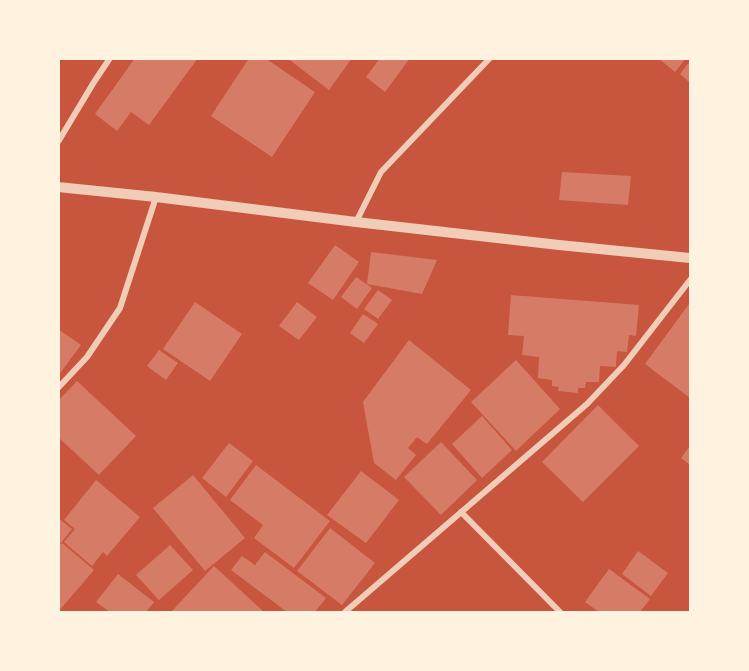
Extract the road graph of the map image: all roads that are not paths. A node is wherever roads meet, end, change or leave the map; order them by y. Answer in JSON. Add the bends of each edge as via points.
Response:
{"nodes":[{"id":1,"x":110,"y":58,"type":"edge"},
{"id":2,"x":490,"y":58,"type":"edge"},
{"id":3,"x":58,"y":142,"type":"edge"},
{"id":4,"x":58,"y":188,"type":"edge"},
{"id":5,"x":156,"y":197,"type":"junction"},
{"id":6,"x":356,"y":222,"type":"junction"},
{"id":7,"x":690,"y":258,"type":"edge"},
{"id":8,"x":690,"y":280,"type":"edge"},
{"id":9,"x":58,"y":388,"type":"edge"},
{"id":10,"x":461,"y":512,"type":"junction"},
{"id":11,"x":345,"y":612,"type":"edge"},
{"id":12,"x":561,"y":612,"type":"edge"}],
"edges":[{"from":1,"to":3,"type":"street"},
{"from":2,"to":6,"type":"street","via":[[381,172]]},
{"from":4,"to":5,"type":"street"},
{"from":5,"to":6,"type":"street"},
{"from":5,"to":9,"type":"street","via":[[120,308],[87,357]]},
{"from":6,"to":7,"type":"street"},
{"from":8,"to":10,"type":"street","via":[[624,365],[587,404]]},
{"from":10,"to":11,"type":"street"},
{"from":10,"to":12,"type":"street"}]}
